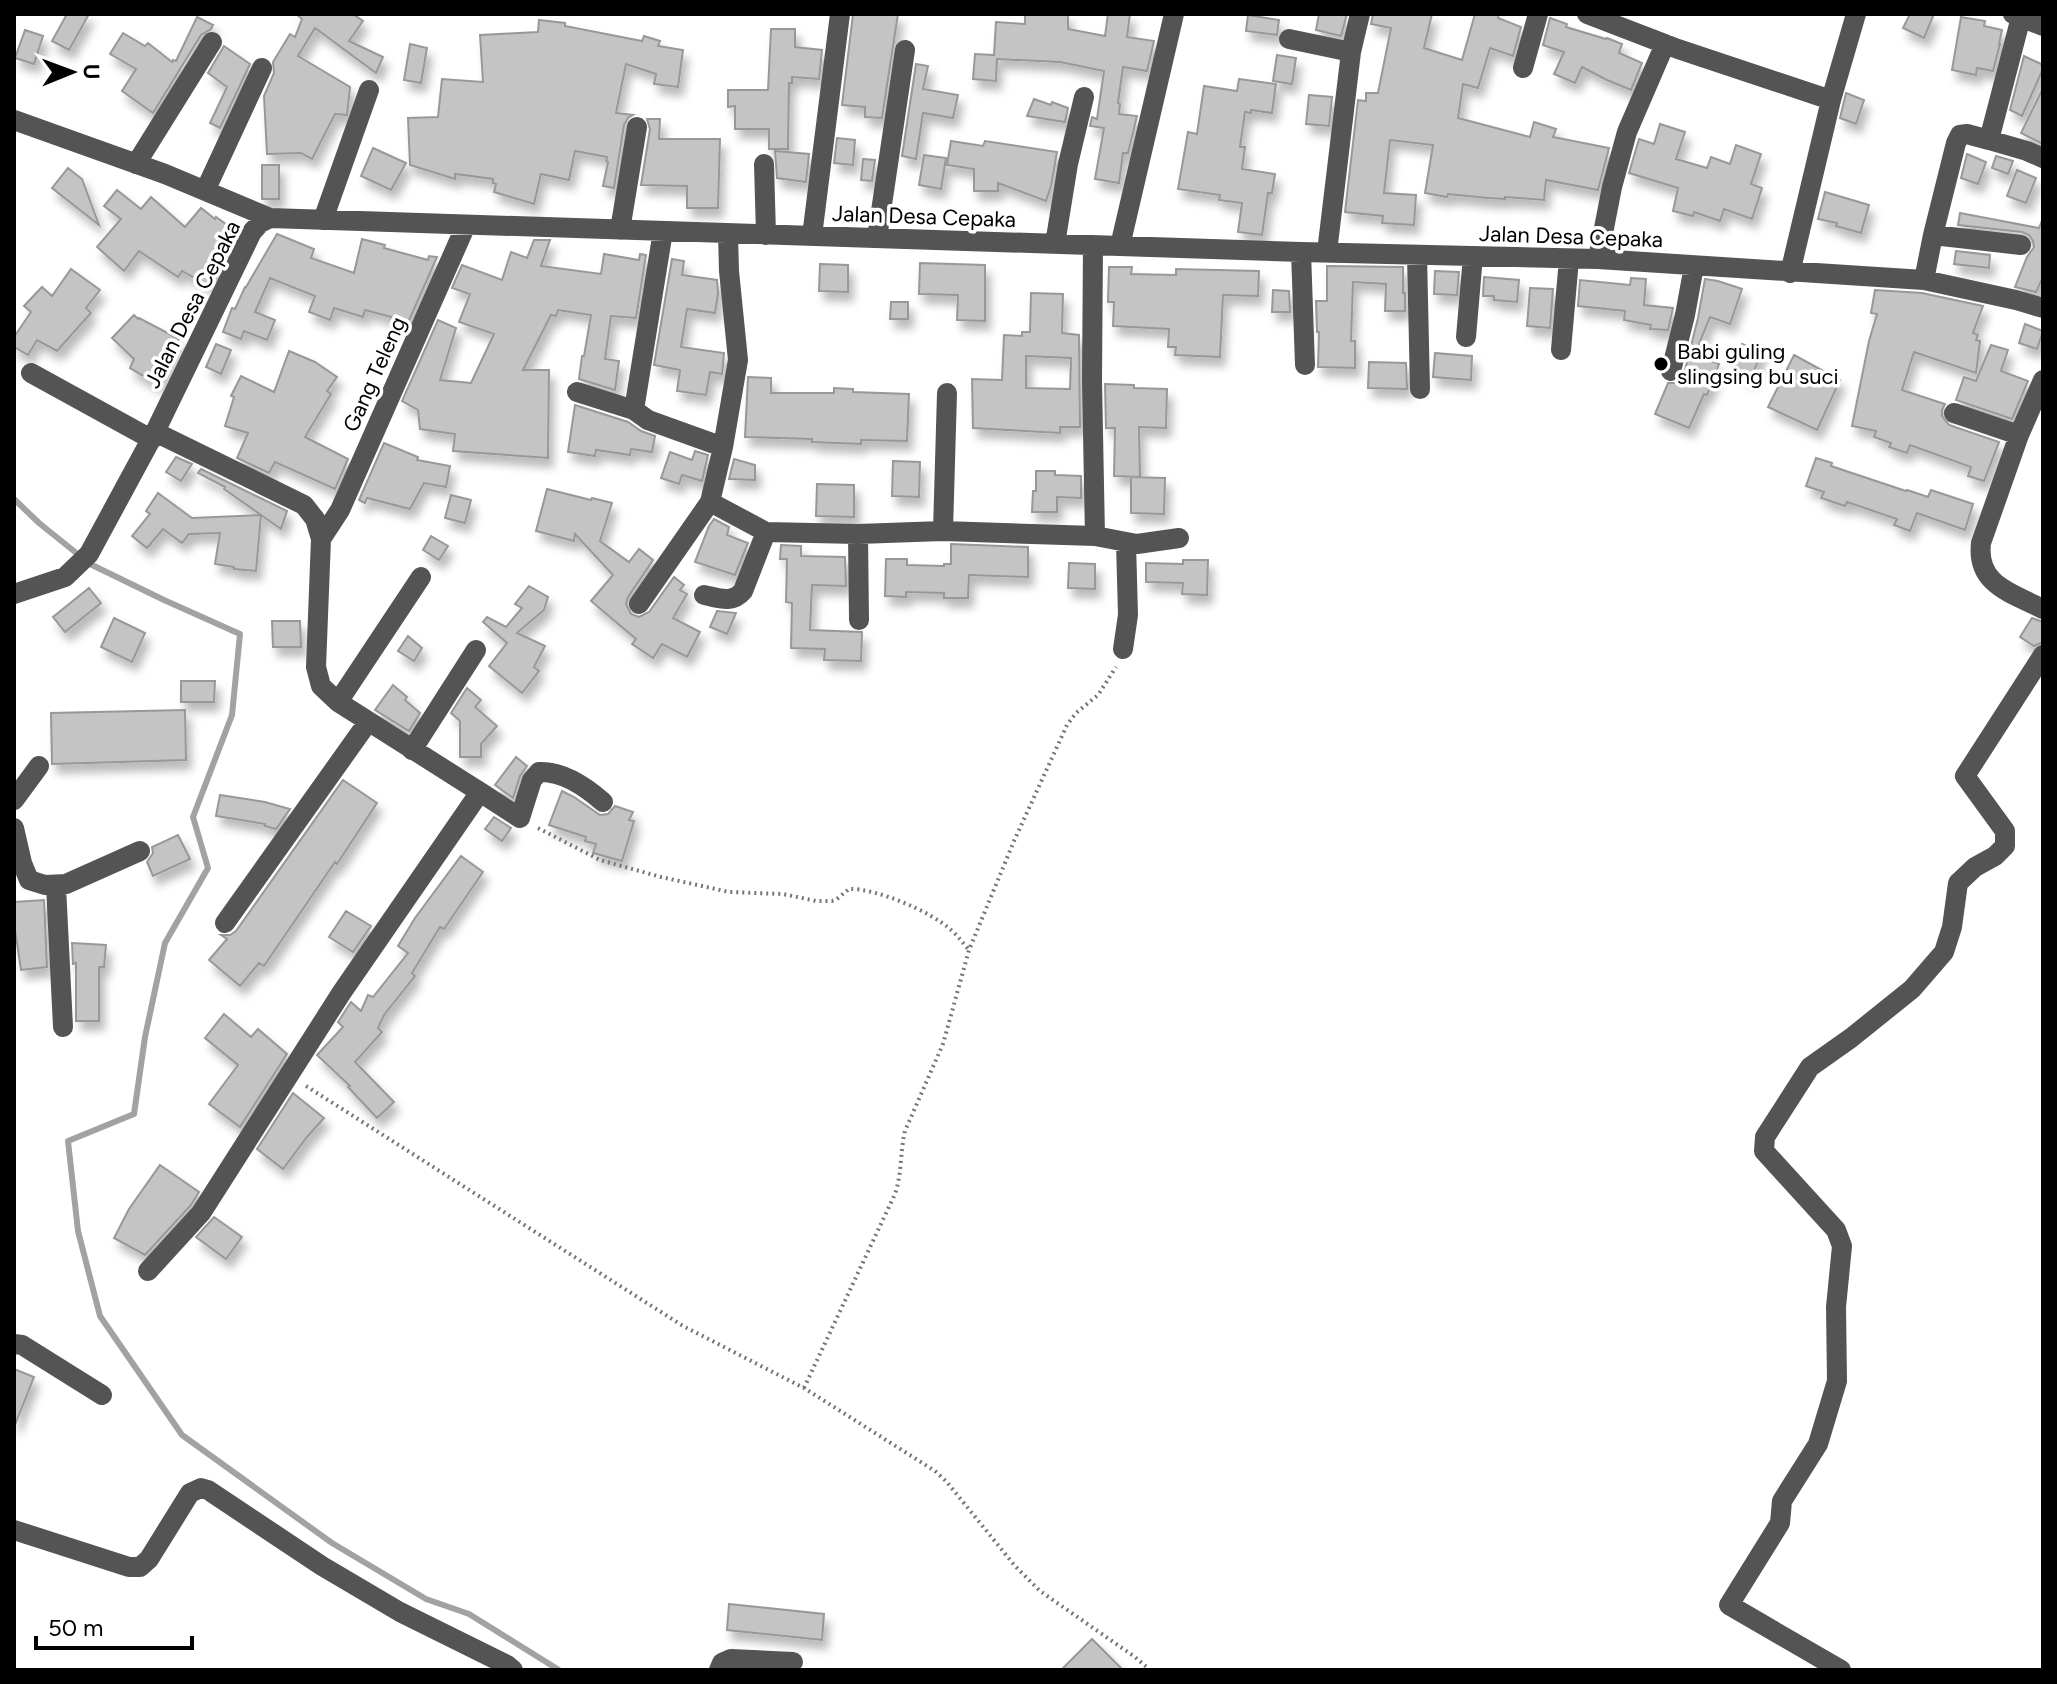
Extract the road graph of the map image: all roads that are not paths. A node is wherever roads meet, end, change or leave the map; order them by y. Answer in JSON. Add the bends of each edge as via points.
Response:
{"nodes":[{"id":1,"x":840,"y":14,"type":"edge"},
{"id":2,"x":1174,"y":14,"type":"edge"},
{"id":3,"x":1360,"y":14,"type":"edge"},
{"id":4,"x":1538,"y":14,"type":"edge"},
{"id":5,"x":1856,"y":14,"type":"edge"},
{"id":6,"x":1599,"y":16,"type":"edge"},
{"id":7,"x":2017,"y":16,"type":"edge"},
{"id":8,"x":2043,"y":26,"type":"edge"},
{"id":9,"x":1289,"y":39,"type":"dead end"},
{"id":10,"x":212,"y":42,"type":"dead end"},
{"id":11,"x":1665,"y":44,"type":"junction"},
{"id":12,"x":905,"y":50,"type":"dead end"},
{"id":13,"x":1351,"y":52,"type":"junction"},
{"id":14,"x":262,"y":68,"type":"dead end"},
{"id":15,"x":1523,"y":68,"type":"dead end"},
{"id":16,"x":369,"y":90,"type":"dead end"},
{"id":17,"x":1084,"y":97,"type":"dead end"},
{"id":18,"x":1831,"y":100,"type":"junction"},
{"id":19,"x":14,"y":120,"type":"edge"},
{"id":20,"x":637,"y":127,"type":"dead end"},
{"id":21,"x":1989,"y":140,"type":"junction"},
{"id":22,"x":2043,"y":158,"type":"edge"},
{"id":23,"x":136,"y":164,"type":"junction"},
{"id":24,"x":764,"y":164,"type":"dead end"},
{"id":25,"x":205,"y":191,"type":"junction"},
{"id":26,"x":270,"y":218,"type":"junction"},
{"id":27,"x":323,"y":220,"type":"junction"},
{"id":28,"x":466,"y":225,"type":"junction"},
{"id":29,"x":620,"y":230,"type":"junction"},
{"id":30,"x":663,"y":231,"type":"junction"},
{"id":31,"x":728,"y":234,"type":"junction"},
{"id":32,"x":766,"y":235,"type":"junction"},
{"id":33,"x":1933,"y":235,"type":"junction"},
{"id":34,"x":812,"y":236,"type":"junction"},
{"id":35,"x":877,"y":238,"type":"junction"},
{"id":36,"x":1055,"y":244,"type":"junction"},
{"id":37,"x":1093,"y":245,"type":"junction"},
{"id":38,"x":2021,"y":245,"type":"dead end"},
{"id":39,"x":1120,"y":246,"type":"junction"},
{"id":40,"x":1301,"y":252,"type":"junction"},
{"id":41,"x":1327,"y":252,"type":"junction"},
{"id":42,"x":1417,"y":255,"type":"junction"},
{"id":43,"x":1473,"y":256,"type":"junction"},
{"id":44,"x":1569,"y":259,"type":"junction"},
{"id":45,"x":1598,"y":259,"type":"junction"},
{"id":46,"x":1694,"y":266,"type":"junction"},
{"id":47,"x":1790,"y":273,"type":"junction"},
{"id":48,"x":1924,"y":280,"type":"junction"},
{"id":49,"x":2043,"y":308,"type":"edge"},
{"id":50,"x":1466,"y":337,"type":"dead end"},
{"id":51,"x":1561,"y":350,"type":"dead end"},
{"id":52,"x":1305,"y":365,"type":"dead end"},
{"id":53,"x":1671,"y":371,"type":"dead end"},
{"id":54,"x":31,"y":373,"type":"dead end"},
{"id":55,"x":2043,"y":380,"type":"edge"},
{"id":56,"x":1420,"y":389,"type":"dead end"},
{"id":57,"x":577,"y":392,"type":"dead end"},
{"id":58,"x":947,"y":393,"type":"dead end"},
{"id":59,"x":634,"y":410,"type":"junction"},
{"id":60,"x":1954,"y":413,"type":"dead end"},
{"id":61,"x":2019,"y":435,"type":"junction"},
{"id":62,"x":153,"y":436,"type":"junction"},
{"id":63,"x":723,"y":447,"type":"junction"},
{"id":64,"x":710,"y":502,"type":"junction"},
{"id":65,"x":943,"y":531,"type":"junction"},
{"id":66,"x":766,"y":532,"type":"junction"},
{"id":67,"x":858,"y":534,"type":"junction"},
{"id":68,"x":1095,"y":536,"type":"junction"},
{"id":69,"x":1179,"y":538,"type":"dead end"},
{"id":70,"x":321,"y":539,"type":"junction"},
{"id":71,"x":1126,"y":543,"type":"junction"},
{"id":72,"x":421,"y":577,"type":"dead end"},
{"id":73,"x":14,"y":594,"type":"edge"},
{"id":74,"x":704,"y":595,"type":"dead end"},
{"id":75,"x":639,"y":604,"type":"dead end"},
{"id":76,"x":2043,"y":609,"type":"edge"},
{"id":77,"x":859,"y":620,"type":"dead end"},
{"id":78,"x":1123,"y":649,"type":"road end"},
{"id":79,"x":476,"y":650,"type":"dead end"},
{"id":80,"x":2043,"y":655,"type":"edge"},
{"id":81,"x":338,"y":702,"type":"junction"},
{"id":82,"x":368,"y":722,"type":"junction"},
{"id":83,"x":412,"y":750,"type":"junction"},
{"id":84,"x":39,"y":766,"type":"dead end"},
{"id":85,"x":480,"y":792,"type":"junction"},
{"id":86,"x":14,"y":800,"type":"edge"},
{"id":87,"x":603,"y":802,"type":"dead end"},
{"id":88,"x":14,"y":828,"type":"edge"},
{"id":89,"x":140,"y":851,"type":"dead end"},
{"id":90,"x":56,"y":886,"type":"junction"},
{"id":91,"x":225,"y":923,"type":"dead end"},
{"id":92,"x":63,"y":1027,"type":"dead end"},
{"id":93,"x":148,"y":1271,"type":"dead end"},
{"id":94,"x":14,"y":1344,"type":"edge"},
{"id":95,"x":102,"y":1395,"type":"dead end"},
{"id":96,"x":14,"y":1530,"type":"edge"},
{"id":97,"x":793,"y":1662,"type":"dead end"},
{"id":98,"x":513,"y":1670,"type":"edge"},
{"id":99,"x":719,"y":1670,"type":"edge"},
{"id":100,"x":1841,"y":1670,"type":"edge"}],
"edges":[{"from":1,"to":34,"type":"street"},
{"from":2,"to":39,"type":"street"},
{"from":3,"to":13,"type":"street"},
{"from":4,"to":15,"type":"street"},
{"from":5,"to":18,"type":"street"},
{"from":6,"to":11,"type":"street"},
{"from":7,"to":8,"type":"street"},
{"from":7,"to":21,"type":"street"},
{"from":9,"to":13,"type":"street"},
{"from":10,"to":23,"type":"street"},
{"from":11,"to":18,"type":"street"},
{"from":11,"to":45,"type":"street","via":[[1627,132]]},
{"from":12,"to":35,"type":"street"},
{"from":13,"to":41,"type":"street"},
{"from":14,"to":25,"type":"street"},
{"from":16,"to":27,"type":"street"},
{"from":17,"to":36,"type":"street"},
{"from":18,"to":47,"type":"street"},
{"from":19,"to":23,"type":"street"},
{"from":20,"to":29,"type":"street"},
{"from":21,"to":22,"type":"street"},
{"from":21,"to":33,"type":"street","via":[[1960,135]]},
{"from":23,"to":25,"type":"street"},
{"from":24,"to":32,"type":"street"},
{"from":25,"to":26,"type":"street"},
{"from":26,"to":27,"type":"street","name":"Jalan Desa Cepaka"},
{"from":26,"to":62,"type":"street","name":"Jalan Desa Cepaka","via":[[252,232]]},
{"from":27,"to":28,"type":"street","name":"Jalan Desa Cepaka"},
{"from":28,"to":29,"type":"street","name":"Jalan Desa Cepaka"},
{"from":28,"to":70,"type":"street","name":"Gang Teleng","via":[[340,510]]},
{"from":29,"to":30,"type":"street","name":"Jalan Desa Cepaka"},
{"from":30,"to":31,"type":"street","name":"Jalan Desa Cepaka"},
{"from":30,"to":59,"type":"street"},
{"from":31,"to":32,"type":"street","name":"Jalan Desa Cepaka"},
{"from":31,"to":63,"type":"street","via":[[738,360]]},
{"from":32,"to":34,"type":"street","name":"Jalan Desa Cepaka"},
{"from":33,"to":38,"type":"street"},
{"from":33,"to":48,"type":"street"},
{"from":34,"to":35,"type":"street","name":"Jalan Desa Cepaka"},
{"from":35,"to":36,"type":"street","name":"Jalan Desa Cepaka"},
{"from":36,"to":37,"type":"street","name":"Jalan Desa Cepaka"},
{"from":37,"to":39,"type":"street","name":"Jalan Desa Cepaka"},
{"from":37,"to":68,"type":"street"},
{"from":39,"to":40,"type":"street","name":"Jalan Desa Cepaka"},
{"from":40,"to":41,"type":"street","name":"Jalan Desa Cepaka"},
{"from":40,"to":52,"type":"street"},
{"from":41,"to":42,"type":"street","name":"Jalan Desa Cepaka"},
{"from":42,"to":43,"type":"street","name":"Jalan Desa Cepaka"},
{"from":42,"to":56,"type":"street"},
{"from":43,"to":44,"type":"street","name":"Jalan Desa Cepaka"},
{"from":43,"to":50,"type":"street"},
{"from":44,"to":45,"type":"street","name":"Jalan Desa Cepaka"},
{"from":44,"to":51,"type":"street"},
{"from":45,"to":46,"type":"street","name":"Jalan Desa Cepaka"},
{"from":46,"to":47,"type":"street","name":"Jalan Desa Cepaka"},
{"from":46,"to":53,"type":"street"},
{"from":47,"to":48,"type":"street","name":"Jalan Desa Cepaka"},
{"from":48,"to":49,"type":"street","name":"Jalan Desa Cepaka"},
{"from":54,"to":62,"type":"street"},
{"from":55,"to":61,"type":"street"},
{"from":57,"to":59,"type":"street"},
{"from":58,"to":65,"type":"street"},
{"from":59,"to":63,"type":"street"},
{"from":60,"to":61,"type":"street"},
{"from":61,"to":76,"type":"street","via":[[1981,543],[1980,564],[1999,586]]},
{"from":62,"to":70,"type":"street","via":[[304,505]]},
{"from":62,"to":73,"type":"street","name":"Jalan Desa Cepaka","via":[[89,554],[65,577]]},
{"from":63,"to":64,"type":"street"},
{"from":64,"to":66,"type":"street"},
{"from":64,"to":75,"type":"street"},
{"from":65,"to":67,"type":"street"},
{"from":65,"to":68,"type":"street"},
{"from":66,"to":67,"type":"street"},
{"from":66,"to":74,"type":"street","via":[[739,596],[730,600]]},
{"from":67,"to":77,"type":"street"},
{"from":68,"to":71,"type":"street"},
{"from":69,"to":71,"type":"street"},
{"from":70,"to":81,"type":"street","via":[[316,667],[321,686]]},
{"from":71,"to":78,"type":"street","via":[[1128,615]]},
{"from":72,"to":81,"type":"street"},
{"from":79,"to":83,"type":"street"},
{"from":80,"to":100,"type":"street","via":[[1965,776],[2005,831],[2005,846],[1958,883],[1944,952],[1912,989],[1810,1067],[1765,1137],[1764,1151],[1836,1230],[1842,1246],[1837,1381],[1818,1444],[1782,1501],[1780,1523],[1729,1605]]},
{"from":81,"to":82,"type":"street"},
{"from":82,"to":83,"type":"street"},
{"from":82,"to":91,"type":"street"},
{"from":83,"to":85,"type":"street"},
{"from":84,"to":86,"type":"street"},
{"from":85,"to":87,"type":"street","via":[[520,818],[532,780],[545,771]]},
{"from":85,"to":93,"type":"street","via":[[342,992],[201,1213]]},
{"from":88,"to":90,"type":"street","via":[[29,880]]},
{"from":89,"to":90,"type":"street"},
{"from":90,"to":92,"type":"street"},
{"from":94,"to":95,"type":"street"},
{"from":96,"to":98,"type":"street","via":[[140,1567],[190,1493],[201,1488],[400,1612]]},
{"from":97,"to":99,"type":"street","via":[[731,1659]]}]}
